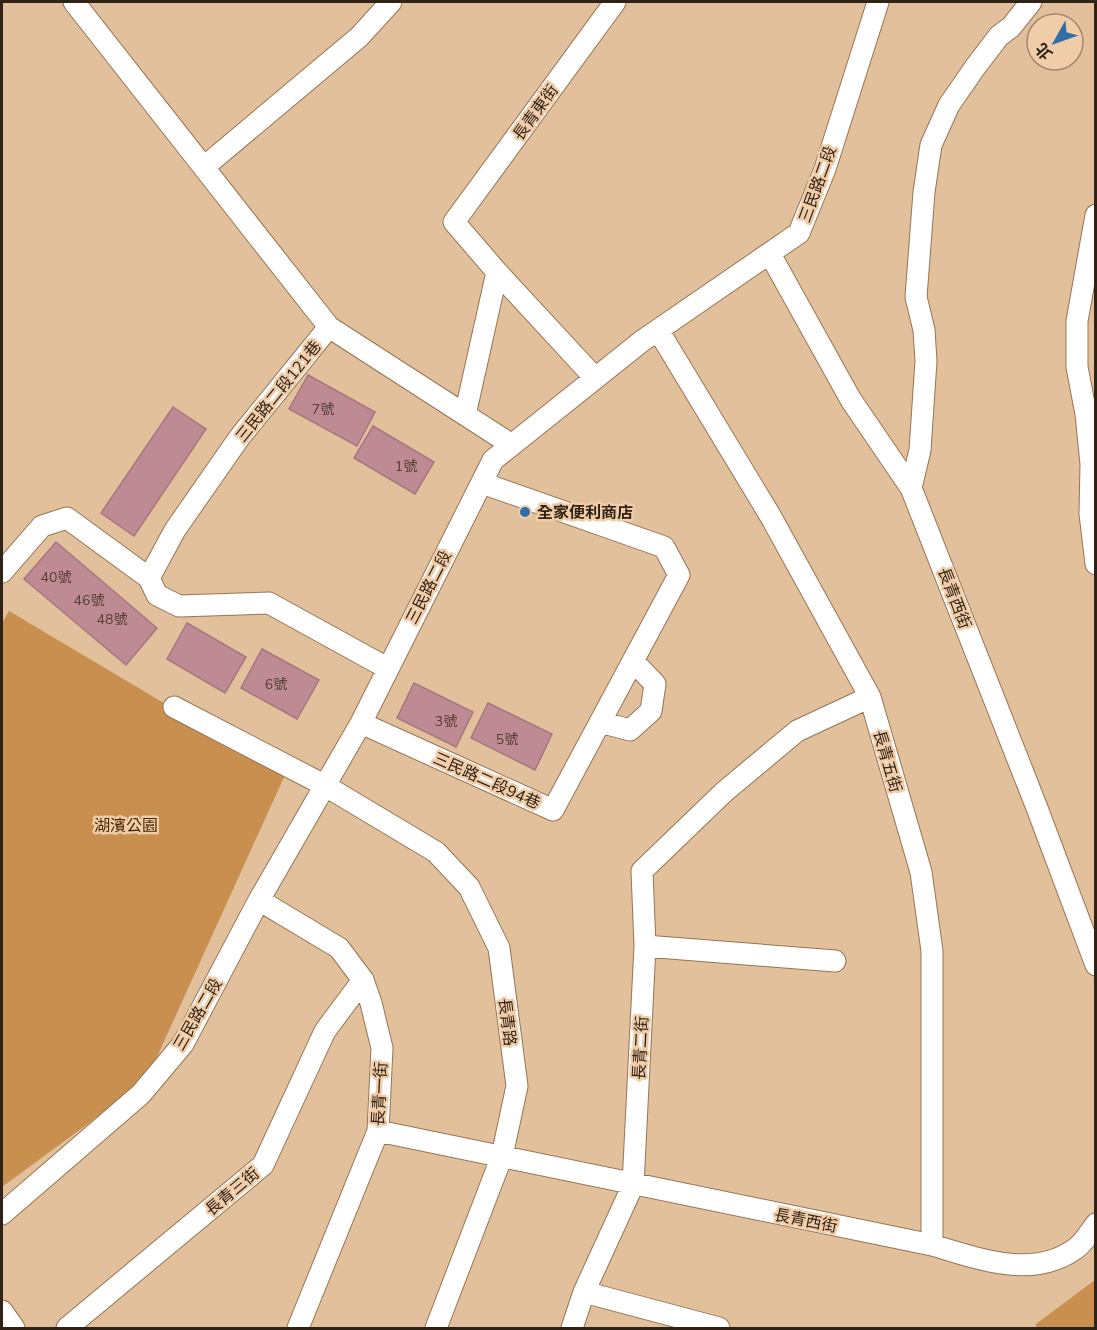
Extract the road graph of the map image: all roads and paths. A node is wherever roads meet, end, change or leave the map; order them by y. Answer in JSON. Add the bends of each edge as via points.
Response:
{"nodes":[{"id":1,"x":74,"y":2,"type":"edge"},
{"id":2,"x":391,"y":2,"type":"edge"},
{"id":3,"x":615,"y":2,"type":"edge"},
{"id":4,"x":878,"y":2,"type":"edge"},
{"id":5,"x":1031,"y":2,"type":"edge"},
{"id":6,"x":204,"y":167,"type":"junction"},
{"id":7,"x":1095,"y":215,"type":"edge"},
{"id":8,"x":770,"y":254,"type":"junction"},
{"id":9,"x":497,"y":272,"type":"junction"},
{"id":10,"x":329,"y":327,"type":"junction"},
{"id":11,"x":658,"y":330,"type":"junction"},
{"id":12,"x":595,"y":378,"type":"junction"},
{"id":13,"x":465,"y":415,"type":"junction"},
{"id":14,"x":512,"y":445,"type":"junction"},
{"id":15,"x":482,"y":483,"type":"junction"},
{"id":16,"x":911,"y":488,"type":"junction"},
{"id":17,"x":1095,"y":564,"type":"edge"},
{"id":18,"x":2,"y":572,"type":"edge"},
{"id":19,"x":149,"y":578,"type":"junction"},
{"id":20,"x":633,"y":661,"type":"junction"},
{"id":21,"x":387,"y":668,"type":"junction"},
{"id":22,"x":870,"y":697,"type":"junction"},
{"id":23,"x":174,"y":707,"type":"dead end"},
{"id":24,"x":600,"y":722,"type":"junction"},
{"id":25,"x":361,"y":723,"type":"junction"},
{"id":26,"x":324,"y":785,"type":"junction"},
{"id":27,"x":259,"y":900,"type":"junction"},
{"id":28,"x":645,"y":946,"type":"junction"},
{"id":29,"x":835,"y":961,"type":"dead end"},
{"id":30,"x":1095,"y":965,"type":"edge"},
{"id":31,"x":363,"y":981,"type":"junction"},
{"id":32,"x":378,"y":1131,"type":"junction"},
{"id":33,"x":502,"y":1156,"type":"junction"},
{"id":34,"x":633,"y":1185,"type":"junction"},
{"id":35,"x":2,"y":1214,"type":"edge"},
{"id":36,"x":1095,"y":1224,"type":"edge"},
{"id":37,"x":932,"y":1245,"type":"junction"},
{"id":38,"x":584,"y":1292,"type":"junction"},
{"id":39,"x":2,"y":1311,"type":"edge"},
{"id":40,"x":14,"y":1329,"type":"edge"},
{"id":41,"x":67,"y":1329,"type":"edge"},
{"id":42,"x":298,"y":1329,"type":"edge"},
{"id":43,"x":436,"y":1329,"type":"edge"},
{"id":44,"x":572,"y":1329,"type":"edge"},
{"id":45,"x":719,"y":1329,"type":"edge"}],
"edges":[{"from":1,"to":6,"type":"street"},
{"from":2,"to":6,"type":"street","via":[[359,37]]},
{"from":3,"to":9,"type":"street","name":"長青東街","via":[[454,222]]},
{"from":4,"to":8,"type":"street","name":"三民路二段","via":[[825,169],[799,233]]},
{"from":5,"to":16,"type":"street","via":[[999,36],[949,105],[931,145],[916,297],[926,361],[920,450]]},
{"from":6,"to":10,"type":"street"},
{"from":7,"to":17,"type":"street","via":[[1077,321],[1077,367],[1091,464]]},
{"from":8,"to":11,"type":"street","name":"三民路二段"},
{"from":8,"to":16,"type":"street","name":"長青西街","via":[[851,399]]},
{"from":9,"to":12,"type":"street"},
{"from":9,"to":13,"type":"street"},
{"from":10,"to":13,"type":"street","name":"三民路二段121巷"},
{"from":10,"to":19,"type":"street","name":"三民路二段121巷","via":[[239,438],[176,530]]},
{"from":11,"to":12,"type":"street","name":"三民路二段"},
{"from":11,"to":22,"type":"street","name":"長青五街","via":[[771,517]]},
{"from":12,"to":14,"type":"street","name":"三民路二段"},
{"from":13,"to":14,"type":"street","name":"三民路二段121巷"},
{"from":14,"to":15,"type":"street","name":"三民路二段","via":[[493,460]]},
{"from":15,"to":20,"type":"street","name":"三民路二段94巷","via":[[664,547],[679,575]]},
{"from":15,"to":21,"type":"street","name":"三民路二段"},
{"from":16,"to":30,"type":"street","name":"長青西街"},
{"from":18,"to":19,"type":"street","via":[[42,526],[67,518]]},
{"from":19,"to":21,"type":"street","via":[[158,595],[179,606],[269,603]]},
{"from":20,"to":24,"type":"street","name":"三民路二段94巷"},
{"from":20,"to":24,"type":"street","via":[[656,684],[651,711],[630,730]]},
{"from":21,"to":25,"type":"street","name":"三民路二段"},
{"from":22,"to":28,"type":"street","name":"長青二街","via":[[797,731],[724,792],[642,871]]},
{"from":22,"to":37,"type":"street","name":"長青五街","via":[[921,872],[932,951]]},
{"from":23,"to":26,"type":"street","name":"長青路"},
{"from":24,"to":25,"type":"street","name":"三民路二段94巷","via":[[553,810]]},
{"from":25,"to":26,"type":"street","name":"三民路二段"},
{"from":26,"to":27,"type":"street","name":"三民路二段"},
{"from":26,"to":33,"type":"street","name":"長青路","via":[[436,852],[469,887],[499,948],[517,1086]]},
{"from":27,"to":31,"type":"street","name":"長青一街","via":[[339,948]]},
{"from":27,"to":35,"type":"street","name":"三民路二段","via":[[183,1044],[141,1094]]},
{"from":28,"to":29,"type":"street"},
{"from":28,"to":34,"type":"street","name":"長青二街"},
{"from":31,"to":32,"type":"street","name":"長青一街","via":[[382,1048]]},
{"from":31,"to":41,"type":"street","name":"長青三街","via":[[325,1032],[263,1165]]},
{"from":32,"to":33,"type":"street","name":"長青西街"},
{"from":32,"to":42,"type":"street","name":"長青一街"},
{"from":33,"to":34,"type":"street","name":"長青西街"},
{"from":33,"to":43,"type":"street","name":"長青路"},
{"from":34,"to":37,"type":"street","name":"長青西街"},
{"from":34,"to":38,"type":"street","name":"長青二街"},
{"from":36,"to":37,"type":"street","name":"長青西街","via":[[1077,1249],[1049,1263],[1005,1265]]},
{"from":38,"to":44,"type":"street","name":"長青二街"},
{"from":38,"to":45,"type":"street"},
{"from":39,"to":40,"type":"street"}]}
